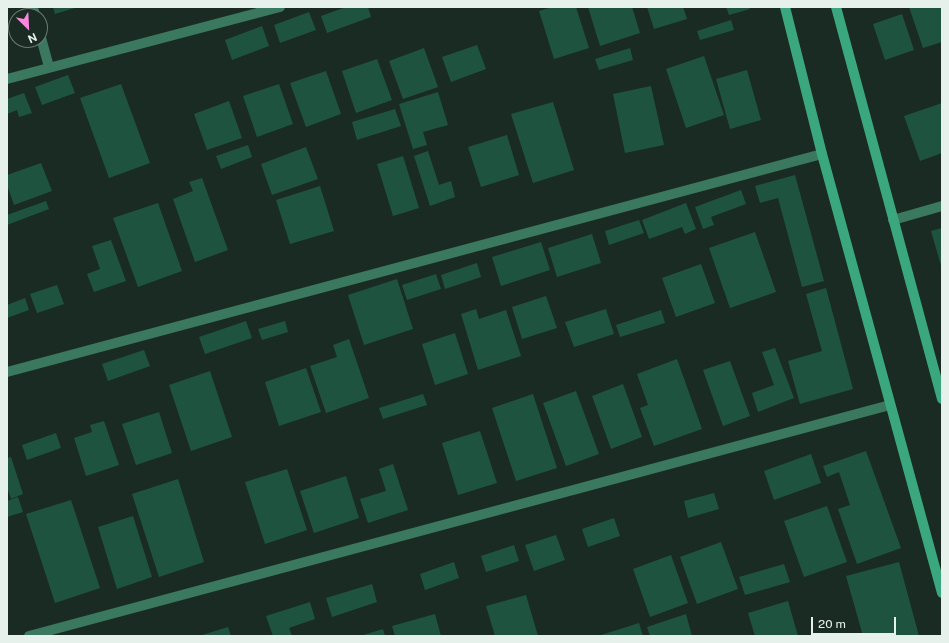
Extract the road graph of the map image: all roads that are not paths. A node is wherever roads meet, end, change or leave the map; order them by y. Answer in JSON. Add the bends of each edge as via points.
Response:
{"nodes":[{"id":1,"x":280,"y":7,"type":"edge"},
{"id":2,"x":785,"y":7,"type":"edge"},
{"id":3,"x":836,"y":7,"type":"edge"},
{"id":4,"x":44,"y":48,"type":"edge"},
{"id":5,"x":49,"y":67,"type":"junction"},
{"id":6,"x":7,"y":79,"type":"edge"},
{"id":7,"x":822,"y":154,"type":"junction"},
{"id":8,"x":942,"y":206,"type":"edge"},
{"id":9,"x":893,"y":220,"type":"junction"},
{"id":10,"x":7,"y":372,"type":"edge"},
{"id":11,"x":942,"y":399,"type":"edge"},
{"id":12,"x":890,"y":405,"type":"junction"},
{"id":13,"x":942,"y":593,"type":"edge"},
{"id":14,"x":29,"y":636,"type":"edge"}],
"edges":[{"from":1,"to":5,"type":"street"},
{"from":2,"to":7,"type":"street"},
{"from":3,"to":9,"type":"street"},
{"from":4,"to":5,"type":"street"},
{"from":5,"to":6,"type":"street"},
{"from":7,"to":10,"type":"street"},
{"from":7,"to":12,"type":"street"},
{"from":8,"to":9,"type":"street"},
{"from":9,"to":11,"type":"street"},
{"from":12,"to":13,"type":"street"},
{"from":12,"to":14,"type":"street"}]}
